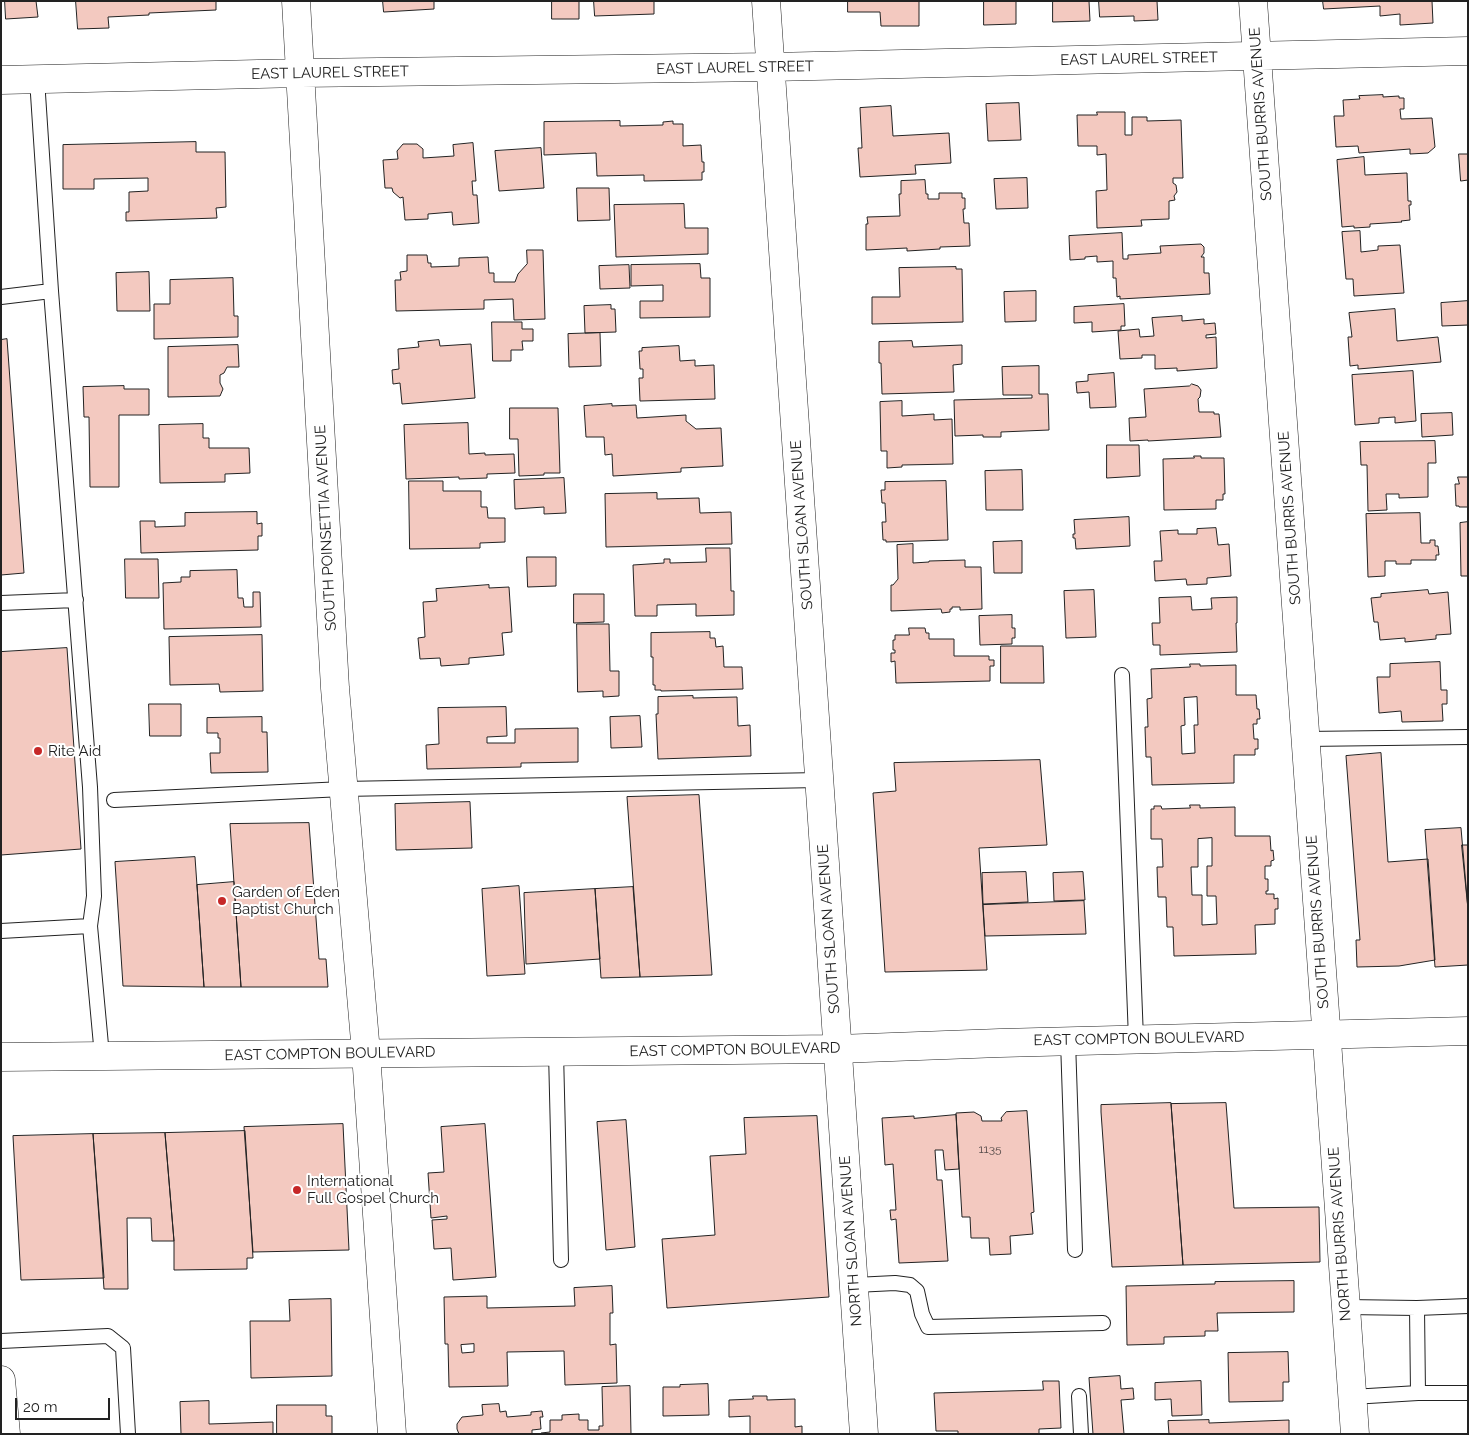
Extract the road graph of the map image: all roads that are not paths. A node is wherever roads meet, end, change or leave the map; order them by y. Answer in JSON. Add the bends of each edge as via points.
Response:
{"nodes":[{"id":1,"x":296,"y":1,"type":"edge"},
{"id":2,"x":766,"y":1,"type":"edge"},
{"id":3,"x":1253,"y":1,"type":"edge"},
{"id":4,"x":1468,"y":51,"type":"edge"},
{"id":5,"x":1257,"y":56,"type":"junction"},
{"id":6,"x":771,"y":67,"type":"junction"},
{"id":7,"x":301,"y":73,"type":"junction"},
{"id":8,"x":37,"y":79,"type":"junction"},
{"id":9,"x":1,"y":80,"type":"edge"},
{"id":10,"x":51,"y":291,"type":"junction"},
{"id":11,"x":1,"y":297,"type":"edge"},
{"id":12,"x":76,"y":600,"type":"junction"},
{"id":13,"x":1,"y":603,"type":"edge"},
{"id":14,"x":1122,"y":675,"type":"dead end"},
{"id":15,"x":1468,"y":737,"type":"edge"},
{"id":16,"x":1305,"y":739,"type":"junction"},
{"id":17,"x":819,"y":780,"type":"junction"},
{"id":18,"x":343,"y":789,"type":"junction"},
{"id":19,"x":114,"y":800,"type":"dead end"},
{"id":20,"x":90,"y":926,"type":"junction"},
{"id":21,"x":1,"y":931,"type":"edge"},
{"id":22,"x":1468,"y":1031,"type":"edge"},
{"id":23,"x":1326,"y":1034,"type":"junction"},
{"id":24,"x":1136,"y":1039,"type":"junction"},
{"id":25,"x":1068,"y":1041,"type":"junction"},
{"id":26,"x":838,"y":1049,"type":"junction"},
{"id":27,"x":556,"y":1052,"type":"junction"},
{"id":28,"x":366,"y":1053,"type":"junction"},
{"id":29,"x":102,"y":1056,"type":"junction"},
{"id":30,"x":1,"y":1057,"type":"edge"},
{"id":31,"x":1075,"y":1250,"type":"dead end"},
{"id":32,"x":561,"y":1260,"type":"dead end"},
{"id":33,"x":854,"y":1285,"type":"junction"},
{"id":34,"x":1468,"y":1306,"type":"edge"},
{"id":35,"x":1346,"y":1308,"type":"junction"},
{"id":36,"x":1417,"y":1308,"type":"junction"},
{"id":37,"x":1103,"y":1323,"type":"dead end"},
{"id":38,"x":1,"y":1341,"type":"edge"},
{"id":39,"x":1,"y":1380,"type":"edge"},
{"id":40,"x":1418,"y":1393,"type":"junction"},
{"id":41,"x":1468,"y":1393,"type":"edge"},
{"id":42,"x":1079,"y":1396,"type":"dead end"},
{"id":43,"x":1352,"y":1397,"type":"junction"},
{"id":44,"x":6,"y":1434,"type":"edge"},
{"id":45,"x":128,"y":1434,"type":"edge"},
{"id":46,"x":392,"y":1434,"type":"edge"},
{"id":47,"x":864,"y":1434,"type":"edge"},
{"id":48,"x":1081,"y":1434,"type":"edge"},
{"id":49,"x":1355,"y":1434,"type":"edge"}],
"edges":[{"from":1,"to":7,"type":"street","name":"SOUTH POINSETTIA AVENUE"},
{"from":2,"to":6,"type":"street","name":"SOUTH SLOAN AVENUE"},
{"from":3,"to":5,"type":"street","name":"SOUTH BURRIS AVENUE"},
{"from":4,"to":5,"type":"street","name":"EAST LAUREL STREET"},
{"from":5,"to":6,"type":"street","name":"EAST LAUREL STREET"},
{"from":5,"to":16,"type":"street","name":"SOUTH BURRIS AVENUE"},
{"from":6,"to":7,"type":"street","name":"EAST LAUREL STREET"},
{"from":6,"to":17,"type":"street","name":"SOUTH SLOAN AVENUE"},
{"from":7,"to":8,"type":"street","name":"EAST LAUREL STREET"},
{"from":7,"to":18,"type":"street","name":"SOUTH POINSETTIA AVENUE","via":[[334,688]]},
{"from":8,"to":9,"type":"street","name":"EAST LAUREL STREET"},
{"from":8,"to":10,"type":"lane"},
{"from":10,"to":11,"type":"lane"},
{"from":10,"to":12,"type":"lane"},
{"from":12,"to":13,"type":"lane"},
{"from":12,"to":20,"type":"lane","via":[[90,786],[94,896]]},
{"from":14,"to":24,"type":"lane"},
{"from":15,"to":16,"type":"lane"},
{"from":16,"to":23,"type":"street","name":"SOUTH BURRIS AVENUE"},
{"from":17,"to":18,"type":"lane"},
{"from":17,"to":26,"type":"street","name":"SOUTH SLOAN AVENUE"},
{"from":18,"to":19,"type":"lane"},
{"from":18,"to":28,"type":"street","name":"SOUTH POINSETTIA AVENUE"},
{"from":20,"to":21,"type":"lane"},
{"from":20,"to":29,"type":"lane"},
{"from":22,"to":23,"type":"street","name":"EAST COMPTON BOULEVARD"},
{"from":23,"to":24,"type":"street","name":"EAST COMPTON BOULEVARD"},
{"from":23,"to":35,"type":"street","name":"NORTH BURRIS AVENUE"},
{"from":24,"to":25,"type":"street","name":"EAST COMPTON BOULEVARD"},
{"from":25,"to":26,"type":"street","name":"EAST COMPTON BOULEVARD"},
{"from":25,"to":31,"type":"lane"},
{"from":26,"to":27,"type":"street","name":"EAST COMPTON BOULEVARD"},
{"from":26,"to":33,"type":"street","name":"NORTH SLOAN AVENUE"},
{"from":27,"to":28,"type":"street","name":"EAST COMPTON BOULEVARD"},
{"from":27,"to":32,"type":"lane"},
{"from":28,"to":29,"type":"street","name":"EAST COMPTON BOULEVARD"},
{"from":28,"to":46,"type":"street","name":"SOUTH POINSETTIA AVENUE"},
{"from":29,"to":30,"type":"street","name":"EAST COMPTON BOULEVARD"},
{"from":33,"to":37,"type":"lane","via":[[910,1285],[917,1291],[928,1328]]},
{"from":33,"to":47,"type":"street","name":"NORTH SLOAN AVENUE"},
{"from":34,"to":36,"type":"lane"},
{"from":35,"to":36,"type":"lane"},
{"from":35,"to":43,"type":"street","name":"NORTH BURRIS AVENUE"},
{"from":36,"to":40,"type":"lane"},
{"from":38,"to":45,"type":"lane","via":[[108,1336],[122,1348]]},
{"from":39,"to":44,"type":"street"},
{"from":40,"to":41,"type":"lane"},
{"from":40,"to":43,"type":"lane"},
{"from":42,"to":48,"type":"lane"},
{"from":43,"to":49,"type":"street","name":"NORTH BURRIS AVENUE"}]}
